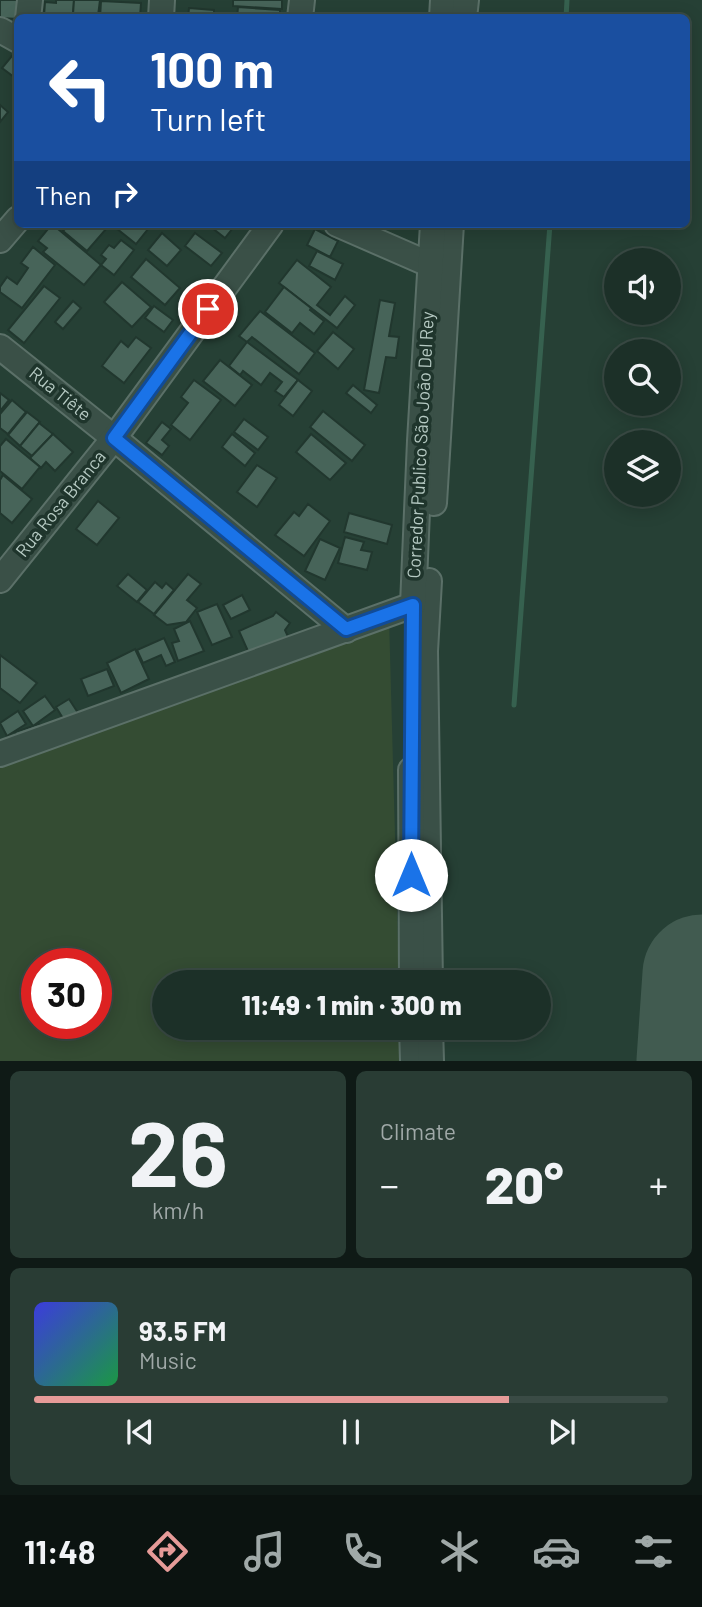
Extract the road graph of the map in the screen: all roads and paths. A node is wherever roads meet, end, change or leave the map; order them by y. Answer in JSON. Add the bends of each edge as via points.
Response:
{"nodes":[{"id":1,"x":14,"y":224,"type":"edge"},
{"id":2,"x":268,"y":228,"type":"edge"},
{"id":3,"x":346,"y":228,"type":"edge"},
{"id":4,"x":433,"y":228,"type":"edge"},
{"id":5,"x":451,"y":228,"type":"edge"},
{"id":6,"x":0,"y":240,"type":"edge"},
{"id":7,"x":431,"y":265,"type":"junction"},
{"id":8,"x":0,"y":347,"type":"edge"},
{"id":9,"x":114,"y":438,"type":"junction"},
{"id":10,"x":0,"y":580,"type":"edge"},
{"id":11,"x":413,"y":605,"type":"junction"},
{"id":12,"x":346,"y":629,"type":"junction"},
{"id":13,"x":0,"y":754,"type":"edge"},
{"id":14,"x":412,"y":970,"type":"edge"},
{"id":15,"x":430,"y":970,"type":"edge"},
{"id":16,"x":412,"y":1040,"type":"edge"},
{"id":17,"x":430,"y":1040,"type":"edge"},
{"id":18,"x":413,"y":1061,"type":"edge"},
{"id":19,"x":431,"y":1061,"type":"edge"}],
"edges":[{"from":1,"to":6,"type":"street"},
{"from":2,"to":9,"type":"street","name":"Rua Rosa Branca"},
{"from":3,"to":7,"type":"street"},
{"from":4,"to":7,"type":"street","name":"Corredor Publico São João Del Rey"},
{"from":5,"to":15,"type":"street","via":[[425,651]]},
{"from":7,"to":11,"type":"street","name":"Corredor Publico São João Del Rey"},
{"from":8,"to":9,"type":"street","name":"Rua Tiête"},
{"from":9,"to":10,"type":"street","name":"Rua Rosa Branca"},
{"from":9,"to":12,"type":"street","name":"Rua Tiête"},
{"from":11,"to":12,"type":"street"},
{"from":11,"to":14,"type":"street","name":"Corredor Publico São João Del Rey"},
{"from":12,"to":13,"type":"street"},
{"from":16,"to":18,"type":"street"},
{"from":17,"to":19,"type":"street"}]}
